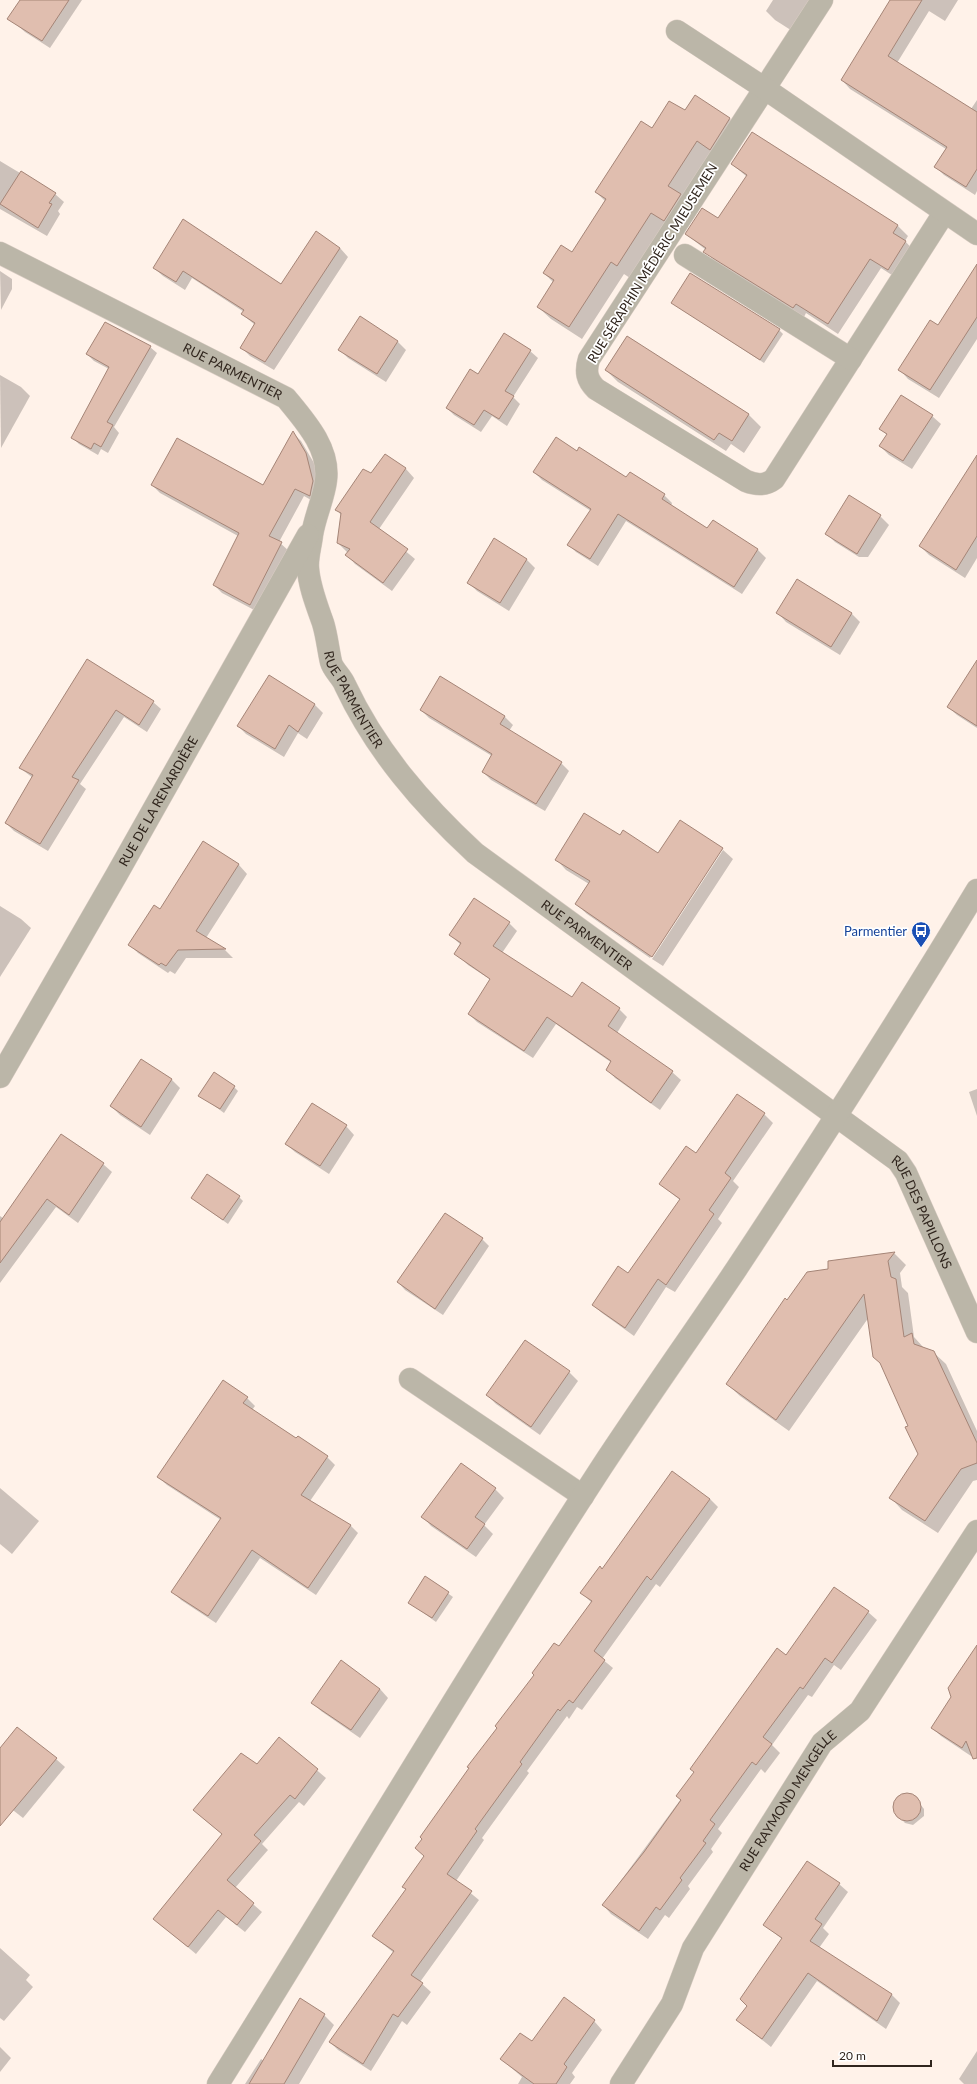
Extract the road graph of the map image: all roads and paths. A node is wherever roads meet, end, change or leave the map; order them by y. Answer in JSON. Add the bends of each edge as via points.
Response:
{"nodes":[{"id":1,"x":822,"y":0,"type":"edge"},
{"id":2,"x":677,"y":31,"type":"dead end"},
{"id":3,"x":764,"y":88,"type":"junction"},
{"id":4,"x":944,"y":213,"type":"junction"},
{"id":5,"x":977,"y":234,"type":"edge"},
{"id":6,"x":0,"y":254,"type":"edge"},
{"id":7,"x":685,"y":255,"type":"dead end"},
{"id":8,"x":850,"y":359,"type":"junction"},
{"id":9,"x":314,"y":524,"type":"junction"},
{"id":10,"x":977,"y":890,"type":"edge"},
{"id":11,"x":0,"y":1077,"type":"edge"},
{"id":12,"x":836,"y":1116,"type":"junction"},
{"id":13,"x":977,"y":1332,"type":"edge"},
{"id":14,"x":410,"y":1379,"type":"dead end"},
{"id":15,"x":583,"y":1496,"type":"junction"},
{"id":16,"x":977,"y":1531,"type":"edge"},
{"id":17,"x":218,"y":2084,"type":"edge"},
{"id":18,"x":620,"y":2084,"type":"edge"}],
"edges":[{"from":1,"to":3,"type":"street","name":"RUE SÉRAPHIN MÉDÉRIC MIEUSEMEN"},
{"from":2,"to":3,"type":"street"},
{"from":3,"to":4,"type":"street"},
{"from":3,"to":8,"type":"street","name":"RUE SÉRAPHIN MÉDÉRIC MIEUSEMEN","via":[[589,359],[587,377],[596,389],[746,481],[762,484],[774,479]]},
{"from":4,"to":5,"type":"street"},
{"from":4,"to":8,"type":"street","name":"RUE SÉRAPHIN MÉDÉRIC MIEUSEMEN"},
{"from":6,"to":9,"type":"street","name":"RUE PARMENTIER","via":[[286,398],[305,421],[323,455],[326,479]]},
{"from":7,"to":8,"type":"street","name":"RUE SÉRAPHIN MÉDÉRIC MIEUSEMEN"},
{"from":9,"to":11,"type":"street","name":"RUE DE LA RENARDIÈRE","via":[[118,874]]},
{"from":9,"to":12,"type":"street","name":"RUE PARMENTIER","via":[[308,568],[329,644],[331,663],[375,739],[409,786],[475,854]]},
{"from":10,"to":12,"type":"street","via":[[912,998]]},
{"from":12,"to":13,"type":"street","name":"RUE DES PAPILLONS","via":[[898,1161],[906,1173]]},
{"from":12,"to":15,"type":"street"},
{"from":14,"to":15,"type":"street"},
{"from":15,"to":17,"type":"street","via":[[412,1767]]},
{"from":16,"to":18,"type":"street","name":"RUE RAYMOND MENGELLE","via":[[860,1711],[822,1743],[693,1948],[672,2004]]}]}
